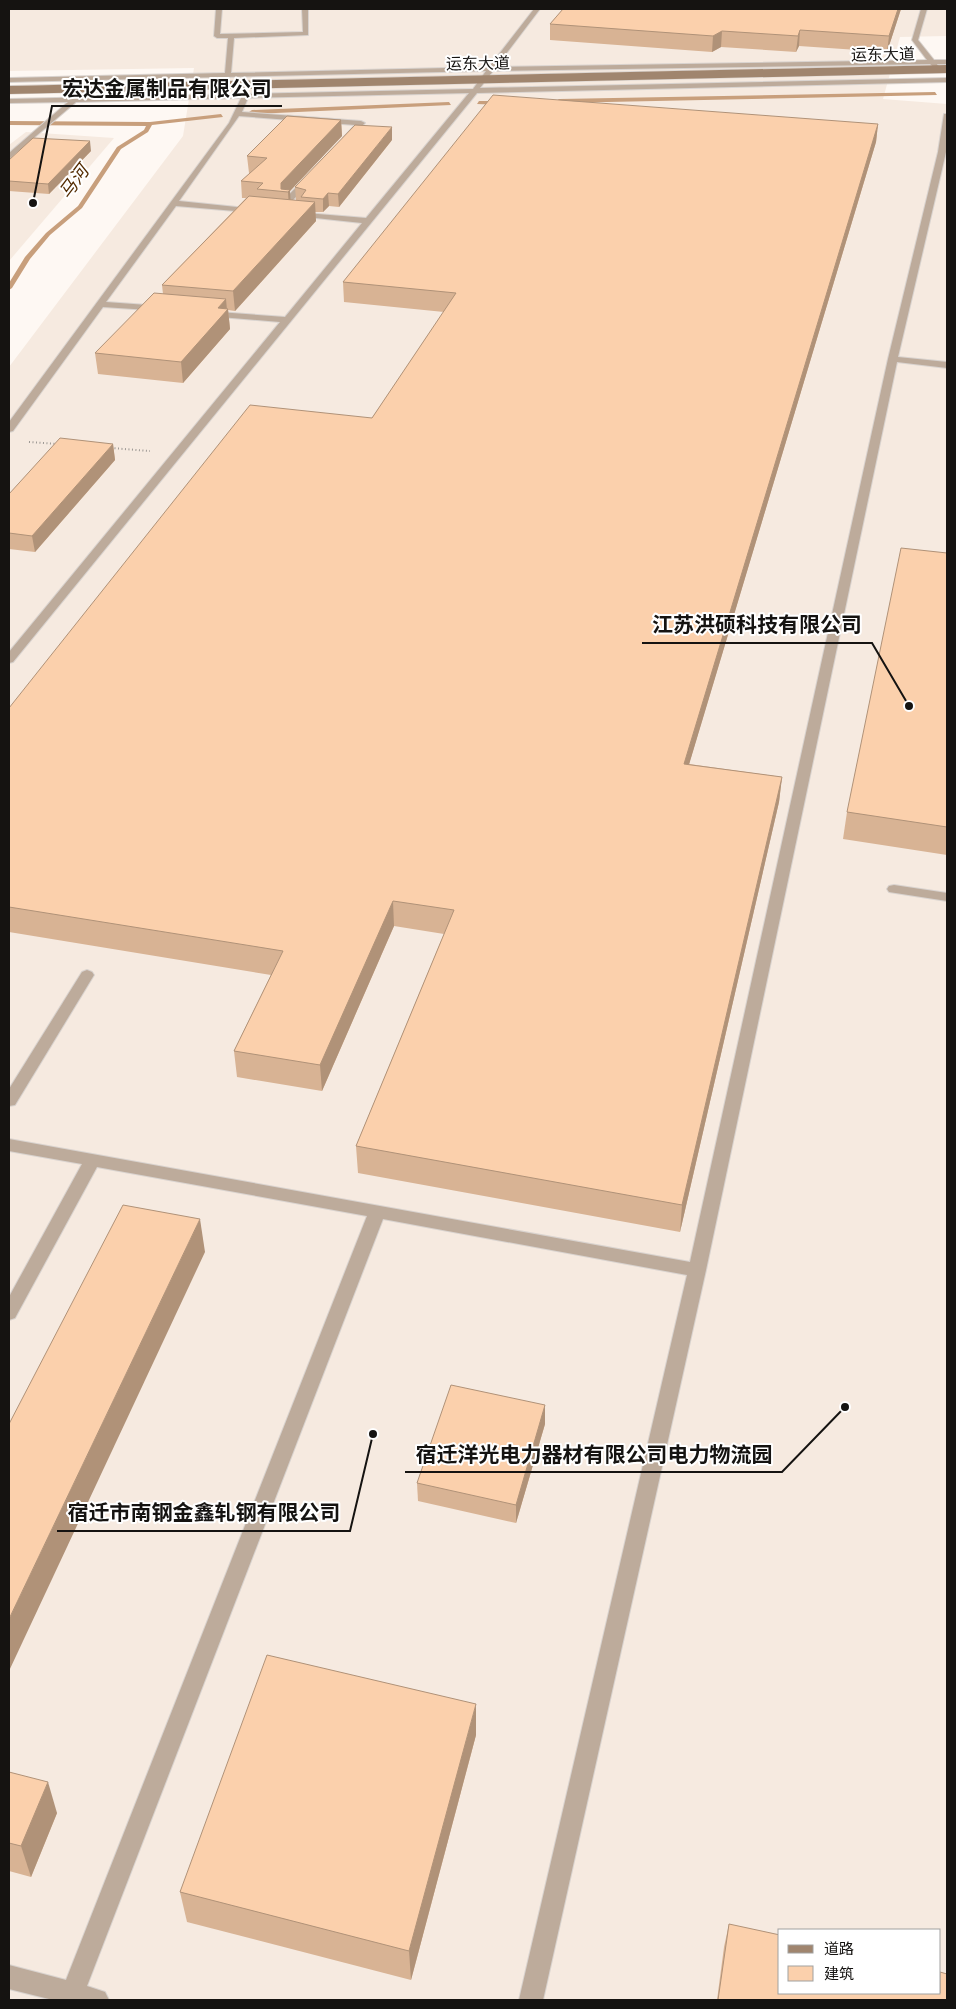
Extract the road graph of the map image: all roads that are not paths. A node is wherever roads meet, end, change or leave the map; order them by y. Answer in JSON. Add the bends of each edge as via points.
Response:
{"nodes":[{"id":1,"x":219,"y":9,"type":"edge"},
{"id":2,"x":305,"y":9,"type":"edge"},
{"id":3,"x":537,"y":9,"type":"edge"},
{"id":4,"x":924,"y":9,"type":"edge"},
{"id":5,"x":231,"y":36,"type":"junction"},
{"id":6,"x":491,"y":69,"type":"junction"},
{"id":7,"x":943,"y":73,"type":"edge"},
{"id":8,"x":228,"y":74,"type":"junction"},
{"id":9,"x":9,"y":80,"type":"edge"},
{"id":10,"x":479,"y":85,"type":"junction"},
{"id":11,"x":9,"y":90,"type":"edge"},
{"id":12,"x":9,"y":95,"type":"edge"},
{"id":13,"x":245,"y":96,"type":"junction"},
{"id":14,"x":75,"y":99,"type":"junction"},
{"id":15,"x":9,"y":101,"type":"edge"},
{"id":16,"x":236,"y":114,"type":"junction"},
{"id":17,"x":947,"y":116,"type":"edge"},
{"id":18,"x":341,"y":145,"type":"edge"},
{"id":19,"x":945,"y":152,"type":"edge"},
{"id":20,"x":9,"y":157,"type":"edge"},
{"id":21,"x":314,"y":174,"type":"edge"},
{"id":22,"x":173,"y":203,"type":"junction"},
{"id":23,"x":262,"y":211,"type":"edge"},
{"id":24,"x":368,"y":221,"type":"junction"},
{"id":25,"x":100,"y":304,"type":"junction"},
{"id":26,"x":168,"y":310,"type":"edge"},
{"id":27,"x":198,"y":312,"type":"edge"},
{"id":28,"x":287,"y":320,"type":"junction"},
{"id":29,"x":894,"y":355,"type":"junction"},
{"id":30,"x":947,"y":355,"type":"edge"},
{"id":31,"x":947,"y":365,"type":"edge"},
{"id":32,"x":9,"y":429,"type":"edge"},
{"id":33,"x":9,"y":659,"type":"edge"},
{"id":34,"x":894,"y":889,"type":"dead end"},
{"id":35,"x":947,"y":897,"type":"edge"},
{"id":36,"x":87,"y":975,"type":"dead end"},
{"id":37,"x":9,"y":1101,"type":"edge"},
{"id":38,"x":9,"y":1145,"type":"edge"},
{"id":39,"x":92,"y":1160,"type":"junction"},
{"id":40,"x":377,"y":1212,"type":"junction"},
{"id":41,"x":697,"y":1270,"type":"junction"},
{"id":42,"x":9,"y":1313,"type":"edge"},
{"id":43,"x":9,"y":1977,"type":"edge"},
{"id":44,"x":72,"y":1994,"type":"junction"},
{"id":45,"x":97,"y":2000,"type":"edge"},
{"id":46,"x":530,"y":2000,"type":"edge"}],
"edges":[{"from":1,"to":5,"type":"lane","via":[[217,36]]},
{"from":2,"to":5,"type":"lane","via":[[306,34]]},
{"from":3,"to":6,"type":"lane"},
{"from":4,"to":7,"type":"lane","via":[[915,40]]},
{"from":5,"to":8,"type":"lane"},
{"from":6,"to":7,"type":"lane"},
{"from":6,"to":8,"type":"lane"},
{"from":6,"to":10,"type":"lane"},
{"from":7,"to":10,"type":"main road","name":"运东大道"},
{"from":8,"to":9,"type":"lane"},
{"from":10,"to":11,"type":"main road","name":"运东大道"},
{"from":10,"to":12,"type":"main road","name":"运东大道"},
{"from":10,"to":13,"type":"lane"},
{"from":10,"to":24,"type":"lane"},
{"from":13,"to":14,"type":"lane"},
{"from":13,"to":16,"type":"lane"},
{"from":14,"to":15,"type":"lane"},
{"from":14,"to":20,"type":"lane"},
{"from":16,"to":18,"type":"lane","via":[[361,123]]},
{"from":16,"to":22,"type":"lane"},
{"from":17,"to":19,"type":"lane"},
{"from":19,"to":29,"type":"lane"},
{"from":21,"to":24,"type":"lane","via":[[286,203],[301,204],[292,214]]},
{"from":22,"to":23,"type":"lane"},
{"from":22,"to":25,"type":"lane"},
{"from":24,"to":28,"type":"lane"},
{"from":25,"to":26,"type":"lane"},
{"from":25,"to":32,"type":"lane"},
{"from":27,"to":28,"type":"lane"},
{"from":28,"to":33,"type":"lane"},
{"from":29,"to":30,"type":"lane"},
{"from":29,"to":31,"type":"lane"},
{"from":29,"to":41,"type":"lane"},
{"from":34,"to":35,"type":"lane"},
{"from":36,"to":37,"type":"lane"},
{"from":38,"to":39,"type":"lane"},
{"from":39,"to":40,"type":"lane"},
{"from":39,"to":42,"type":"lane"},
{"from":40,"to":41,"type":"lane"},
{"from":40,"to":44,"type":"lane"},
{"from":41,"to":46,"type":"lane"},
{"from":43,"to":44,"type":"lane"},
{"from":44,"to":45,"type":"lane"}]}
